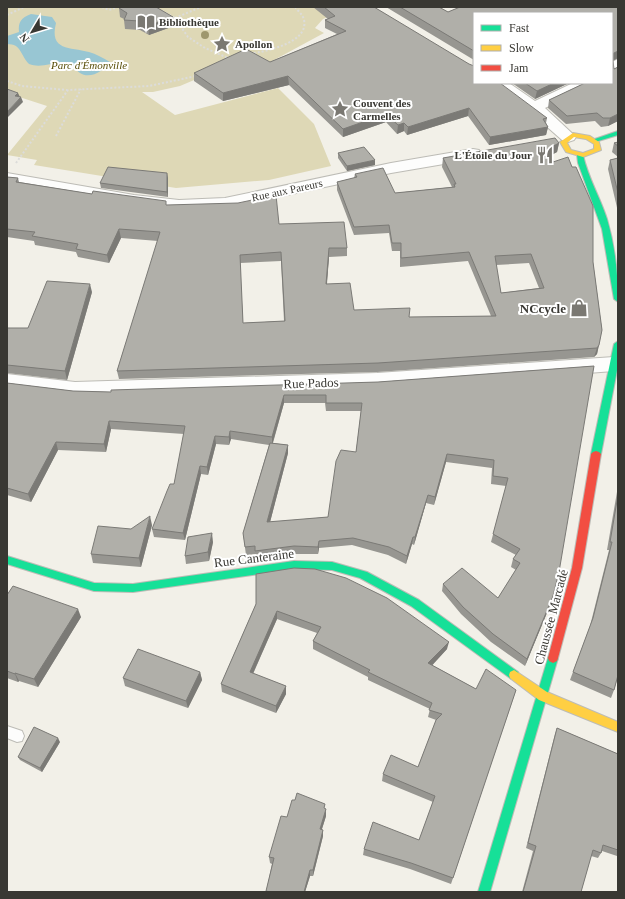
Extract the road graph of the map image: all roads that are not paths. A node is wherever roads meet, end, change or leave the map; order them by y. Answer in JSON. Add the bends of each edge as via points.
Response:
{"nodes":[{"id":1,"x":500,"y":84,"type":"edge"},
{"id":2,"x":584,"y":84,"type":"edge"},
{"id":3,"x":534,"y":107,"type":"junction"},
{"id":4,"x":618,"y":133,"type":"edge"},
{"id":5,"x":561,"y":139,"type":"junction"},
{"id":6,"x":595,"y":140,"type":"junction"},
{"id":7,"x":486,"y":152,"type":"edge"},
{"id":8,"x":580,"y":155,"type":"junction"},
{"id":9,"x":11,"y":172,"type":"edge"},
{"id":10,"x":618,"y":300,"type":"edge"},
{"id":11,"x":617,"y":354,"type":"edge"},
{"id":12,"x":7,"y":382,"type":"edge"},
{"id":13,"x":7,"y":560,"type":"edge"},
{"id":14,"x":543,"y":696,"type":"junction"},
{"id":15,"x":618,"y":727,"type":"edge"},
{"id":16,"x":484,"y":892,"type":"edge"}],
"edges":[{"from":1,"to":3,"type":"street"},
{"from":2,"to":3,"type":"street"},
{"from":3,"to":5,"type":"street"},
{"from":4,"to":6,"type":"street"},
{"from":5,"to":6,"type":"street","via":[[579,135]]},
{"from":5,"to":8,"type":"street","via":[[565,148]]},
{"from":6,"to":8,"type":"street","via":[[599,146],[595,152]]},
{"from":7,"to":9,"type":"street","name":"Rue aux Pareurs","via":[[391,168],[225,203],[179,205],[134,200]]},
{"from":8,"to":10,"type":"street","via":[[585,179],[604,221]]},
{"from":11,"to":12,"type":"street","name":"Rue Pados","via":[[378,381],[75,390]]},
{"from":11,"to":14,"type":"street","name":"Chaussée Marcadé","via":[[604,409],[577,568]]},
{"from":13,"to":14,"type":"street","name":"Rue Canteraine","via":[[94,587],[133,588],[294,564],[332,566],[363,575],[415,604]]},
{"from":14,"to":15,"type":"street","name":"Rue Canteraine"},
{"from":14,"to":16,"type":"street","name":"Chaussée Marcadé"}]}
